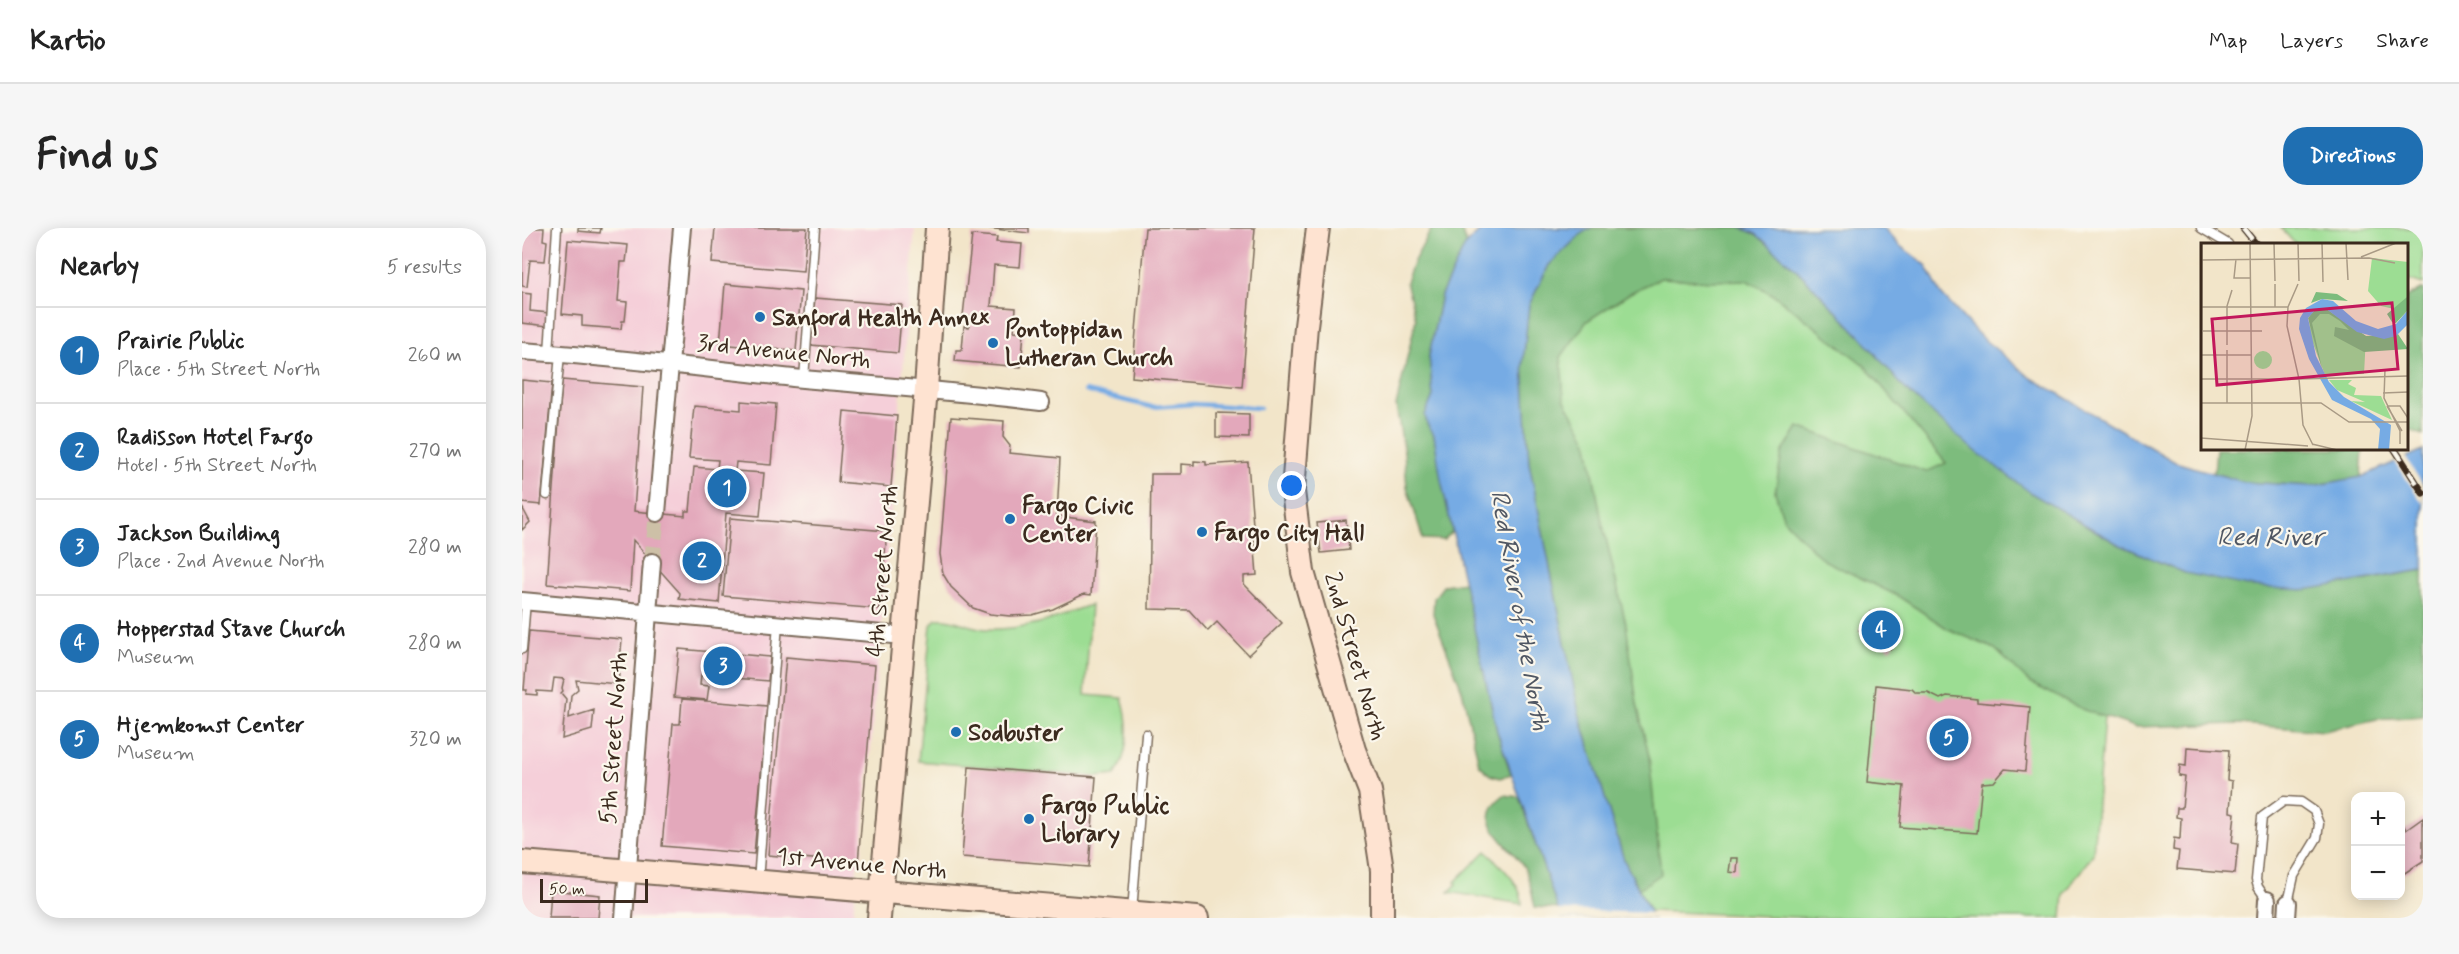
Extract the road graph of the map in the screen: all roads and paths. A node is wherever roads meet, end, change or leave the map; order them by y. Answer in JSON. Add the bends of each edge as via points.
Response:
{"nodes":[{"id":1,"x":557,"y":228,"type":"edge"},
{"id":2,"x":682,"y":228,"type":"edge"},
{"id":3,"x":814,"y":228,"type":"edge"},
{"id":4,"x":937,"y":228,"type":"edge"},
{"id":5,"x":1318,"y":228,"type":"edge"},
{"id":6,"x":2201,"y":228,"type":"edge"},
{"id":7,"x":2226,"y":243,"type":"edge"},
{"id":8,"x":522,"y":351,"type":"edge"},
{"id":9,"x":554,"y":353,"type":"junction"},
{"id":10,"x":671,"y":363,"type":"junction"},
{"id":11,"x":804,"y":379,"type":"junction"},
{"id":12,"x":926,"y":389,"type":"junction"},
{"id":13,"x":1041,"y":402,"type":"dead end"},
{"id":14,"x":547,"y":495,"type":"dead end"},
{"id":15,"x":657,"y":513,"type":"tunnel mouth"},
{"id":16,"x":652,"y":562,"type":"tunnel mouth"},
{"id":17,"x":524,"y":601,"type":"edge"},
{"id":18,"x":647,"y":612,"type":"junction"},
{"id":19,"x":778,"y":624,"type":"junction"},
{"id":20,"x":904,"y":636,"type":"junction"},
{"id":21,"x":522,"y":649,"type":"edge"},
{"id":22,"x":1146,"y":734,"type":"dead end"},
{"id":23,"x":522,"y":862,"type":"edge"},
{"id":24,"x":628,"y":870,"type":"junction"},
{"id":25,"x":758,"y":881,"type":"junction"},
{"id":26,"x":882,"y":892,"type":"junction"},
{"id":27,"x":2267,"y":900,"type":"joint"},
{"id":28,"x":2288,"y":910,"type":"edge"},
{"id":29,"x":1132,"y":915,"type":"edge"},
{"id":30,"x":624,"y":918,"type":"edge"},
{"id":31,"x":879,"y":918,"type":"edge"},
{"id":32,"x":1197,"y":918,"type":"edge"},
{"id":33,"x":1382,"y":918,"type":"edge"},
{"id":34,"x":2266,"y":918,"type":"edge"}],
"edges":[{"from":1,"to":9,"type":"lane"},
{"from":2,"to":10,"type":"street"},
{"from":3,"to":11,"type":"lane"},
{"from":4,"to":12,"type":"street","name":"4th Street North"},
{"from":5,"to":33,"type":"street","name":"2nd Street North","via":[[1306,316],[1293,491],[1303,572],[1354,750],[1370,791],[1382,870]]},
{"from":6,"to":7,"type":"lane"},
{"from":8,"to":9,"type":"street","name":"3rd Avenue North"},
{"from":9,"to":10,"type":"street","name":"3rd Avenue North"},
{"from":9,"to":14,"type":"lane"},
{"from":10,"to":11,"type":"street","name":"3rd Avenue North"},
{"from":10,"to":15,"type":"street"},
{"from":11,"to":12,"type":"street","name":"3rd Avenue North"},
{"from":12,"to":13,"type":"street","name":"3rd Avenue North"},
{"from":12,"to":20,"type":"street","name":"4th Street North"},
{"from":16,"to":18,"type":"street","name":"5th Street North"},
{"from":17,"to":18,"type":"street"},
{"from":17,"to":21,"type":"lane"},
{"from":18,"to":19,"type":"street"},
{"from":18,"to":24,"type":"street","name":"5th Street North"},
{"from":19,"to":20,"type":"street"},
{"from":19,"to":25,"type":"lane"},
{"from":20,"to":26,"type":"street","name":"4th Street North"},
{"from":22,"to":29,"type":"lane"},
{"from":23,"to":24,"type":"street","name":"1st Avenue North"},
{"from":24,"to":25,"type":"street","name":"1st Avenue North"},
{"from":24,"to":30,"type":"street","name":"5th Street North"},
{"from":25,"to":26,"type":"street","name":"1st Avenue North"},
{"from":26,"to":29,"type":"street","name":"1st Avenue North"},
{"from":26,"to":31,"type":"street","name":"4th Street North"},
{"from":27,"to":28,"type":"lane","via":[[2256,880],[2262,817],[2284,801],[2301,802],[2314,811],[2319,824],[2317,838],[2294,876]]},
{"from":27,"to":34,"type":"street"},
{"from":29,"to":32,"type":"street","name":"1st Avenue North"}]}
